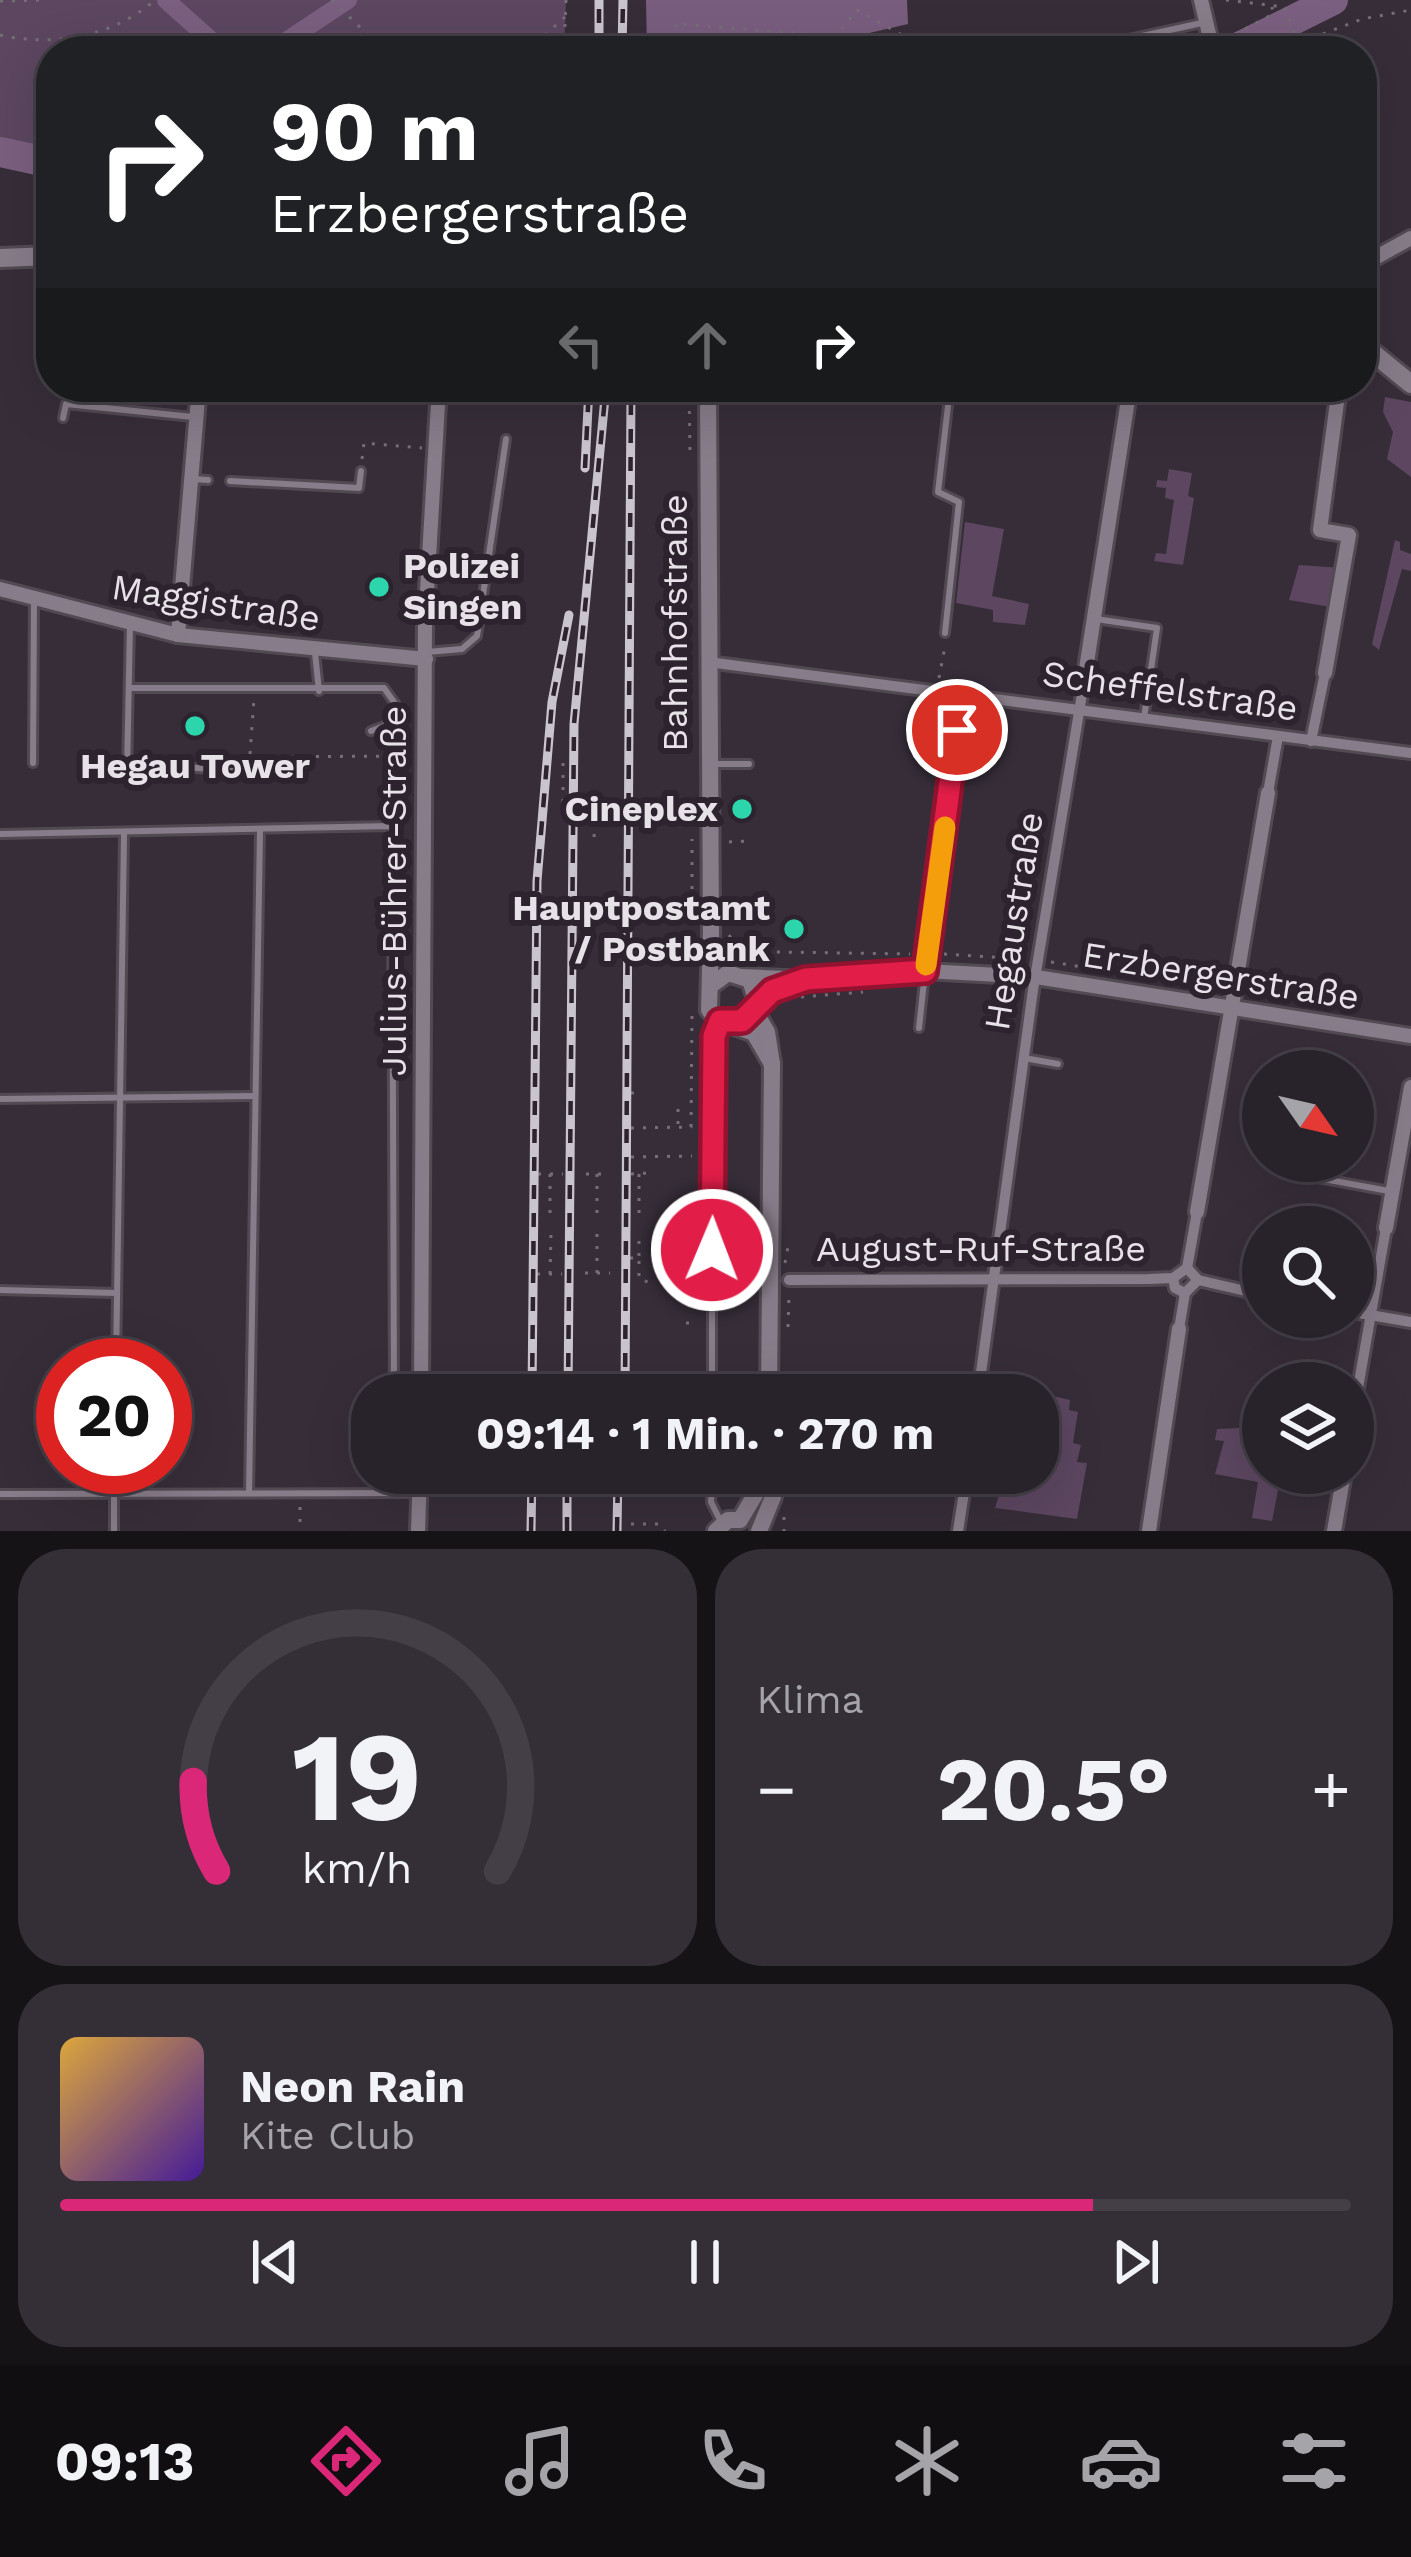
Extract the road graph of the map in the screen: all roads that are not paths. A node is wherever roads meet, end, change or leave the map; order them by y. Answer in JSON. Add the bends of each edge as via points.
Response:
{"nodes":[{"id":1,"x":1201,"y":0,"type":"edge"},
{"id":2,"x":1165,"y":33,"type":"junction"},
{"id":3,"x":1148,"y":36,"type":"edge"},
{"id":4,"x":1166,"y":36,"type":"edge"},
{"id":5,"x":1191,"y":36,"type":"edge"},
{"id":6,"x":1209,"y":36,"type":"edge"},
{"id":7,"x":1411,"y":238,"type":"edge"},
{"id":8,"x":36,"y":257,"type":"edge"},
{"id":9,"x":1377,"y":257,"type":"edge"},
{"id":10,"x":0,"y":258,"type":"edge"},
{"id":11,"x":1377,"y":356,"type":"edge"},
{"id":12,"x":1411,"y":384,"type":"edge"},
{"id":13,"x":198,"y":402,"type":"edge"},
{"id":14,"x":438,"y":402,"type":"edge"},
{"id":15,"x":708,"y":402,"type":"edge"},
{"id":16,"x":1128,"y":402,"type":"edge"},
{"id":17,"x":1337,"y":402,"type":"edge"},
{"id":18,"x":948,"y":406,"type":"dead end"},
{"id":19,"x":63,"y":418,"type":"dead end"},
{"id":20,"x":196,"y":418,"type":"junction"},
{"id":21,"x":506,"y":439,"type":"dead end"},
{"id":22,"x":361,"y":471,"type":"road end"},
{"id":23,"x":230,"y":481,"type":"dead end"},
{"id":24,"x":0,"y":589,"type":"edge"},
{"id":25,"x":34,"y":599,"type":"junction"},
{"id":26,"x":1094,"y":619,"type":"junction"},
{"id":27,"x":130,"y":624,"type":"junction"},
{"id":28,"x":945,"y":633,"type":"road end"},
{"id":29,"x":178,"y":635,"type":"junction"},
{"id":30,"x":315,"y":650,"type":"junction"},
{"id":31,"x":426,"y":656,"type":"junction"},
{"id":32,"x":708,"y":662,"type":"junction"},
{"id":33,"x":1325,"y":673,"type":"joint"},
{"id":34,"x":131,"y":688,"type":"junction"},
{"id":35,"x":1083,"y":688,"type":"joint"},
{"id":36,"x":319,"y":691,"type":"junction"},
{"id":37,"x":962,"y":694,"type":"junction"},
{"id":38,"x":1079,"y":709,"type":"junction"},
{"id":39,"x":1144,"y":718,"type":"junction"},
{"id":40,"x":371,"y":731,"type":"dead end"},
{"id":41,"x":1278,"y":736,"type":"junction"},
{"id":42,"x":1311,"y":741,"type":"junction"},
{"id":43,"x":1411,"y":753,"type":"edge"},
{"id":44,"x":128,"y":763,"type":"junction"},
{"id":45,"x":33,"y":764,"type":"dead end"},
{"id":46,"x":709,"y":764,"type":"junction"},
{"id":47,"x":749,"y":764,"type":"dead end"},
{"id":48,"x":239,"y":771,"type":"road end"},
{"id":49,"x":127,"y":773,"type":"dead end"},
{"id":50,"x":1268,"y":793,"type":"joint"},
{"id":51,"x":260,"y":830,"type":"junction"},
{"id":52,"x":0,"y":834,"type":"edge"},
{"id":53,"x":124,"y":836,"type":"junction"},
{"id":54,"x":943,"y":840,"type":"joint"},
{"id":55,"x":720,"y":934,"type":"junction"},
{"id":56,"x":928,"y":953,"type":"joint"},
{"id":57,"x":740,"y":975,"type":"junction"},
{"id":58,"x":1036,"y":977,"type":"junction"},
{"id":59,"x":925,"y":978,"type":"junction"},
{"id":60,"x":806,"y":979,"type":"junction"},
{"id":61,"x":710,"y":986,"type":"junction"},
{"id":62,"x":756,"y":1006,"type":"junction"},
{"id":63,"x":1231,"y":1009,"type":"junction"},
{"id":64,"x":728,"y":1022,"type":"junction"},
{"id":65,"x":919,"y":1028,"type":"dead end"},
{"id":66,"x":1411,"y":1036,"type":"edge"},
{"id":67,"x":1024,"y":1058,"type":"junction"},
{"id":68,"x":772,"y":1064,"type":"junction"},
{"id":69,"x":1058,"y":1064,"type":"dead end"},
{"id":70,"x":1411,"y":1087,"type":"edge"},
{"id":71,"x":254,"y":1096,"type":"junction"},
{"id":72,"x":0,"y":1099,"type":"edge"},
{"id":73,"x":120,"y":1099,"type":"junction"},
{"id":74,"x":1339,"y":1182,"type":"edge"},
{"id":75,"x":1393,"y":1192,"type":"junction"},
{"id":76,"x":1197,"y":1211,"type":"joint"},
{"id":77,"x":1386,"y":1228,"type":"joint"},
{"id":78,"x":1187,"y":1268,"type":"junction"},
{"id":79,"x":1173,"y":1278,"type":"junction"},
{"id":80,"x":789,"y":1280,"type":"dead end"},
{"id":81,"x":995,"y":1280,"type":"junction"},
{"id":82,"x":1198,"y":1280,"type":"junction"},
{"id":83,"x":0,"y":1289,"type":"edge"},
{"id":84,"x":1242,"y":1290,"type":"edge"},
{"id":85,"x":1184,"y":1293,"type":"junction"},
{"id":86,"x":1374,"y":1293,"type":"edge"},
{"id":87,"x":117,"y":1294,"type":"junction"},
{"id":88,"x":1374,"y":1316,"type":"edge"},
{"id":89,"x":1411,"y":1322,"type":"edge"},
{"id":90,"x":1179,"y":1329,"type":"joint"},
{"id":91,"x":116,"y":1338,"type":"edge"},
{"id":92,"x":394,"y":1374,"type":"edge"},
{"id":93,"x":421,"y":1374,"type":"edge"},
{"id":94,"x":712,"y":1374,"type":"edge"},
{"id":95,"x":769,"y":1374,"type":"edge"},
{"id":96,"x":981,"y":1374,"type":"edge"},
{"id":97,"x":192,"y":1493,"type":"edge"},
{"id":98,"x":249,"y":1493,"type":"junction"},
{"id":99,"x":351,"y":1493,"type":"edge"},
{"id":100,"x":0,"y":1494,"type":"edge"},
{"id":101,"x":36,"y":1494,"type":"edge"},
{"id":102,"x":114,"y":1494,"type":"edge"},
{"id":103,"x":420,"y":1494,"type":"edge"},
{"id":104,"x":711,"y":1494,"type":"edge"},
{"id":105,"x":772,"y":1494,"type":"edge"},
{"id":106,"x":964,"y":1494,"type":"edge"},
{"id":107,"x":1340,"y":1494,"type":"edge"},
{"id":108,"x":738,"y":1527,"type":"edge"},
{"id":109,"x":113,"y":1531,"type":"edge"},
{"id":110,"x":418,"y":1531,"type":"edge"},
{"id":111,"x":958,"y":1531,"type":"edge"},
{"id":112,"x":1149,"y":1531,"type":"edge"},
{"id":113,"x":1334,"y":1531,"type":"edge"}],
"edges":[{"from":1,"to":6,"type":"street"},
{"from":2,"to":3,"type":"lane"},
{"from":2,"to":4,"type":"lane"},
{"from":2,"to":5,"type":"lane"},
{"from":7,"to":9,"type":"street"},
{"from":8,"to":10,"type":"main road"},
{"from":11,"to":12,"type":"main road"},
{"from":13,"to":20,"type":"street"},
{"from":14,"to":31,"type":"street","name":"Julius-Bührer-Straße"},
{"from":15,"to":32,"type":"street","name":"Bahnhofstraße"},
{"from":16,"to":26,"type":"street","name":"Hegaustraße"},
{"from":17,"to":33,"type":"street","via":[[1320,530],[1349,536]]},
{"from":18,"to":28,"type":"lane","via":[[938,492],[959,502]]},
{"from":19,"to":20,"type":"lane","via":[[66,404]]},
{"from":20,"to":29,"type":"street","via":[[200,479]]},
{"from":21,"to":31,"type":"lane","via":[[477,636],[462,649]]},
{"from":22,"to":23,"type":"lane","via":[[359,488]]},
{"from":24,"to":25,"type":"street","name":"Maggistraße"},
{"from":25,"to":27,"type":"street","name":"Maggistraße"},
{"from":25,"to":45,"type":"lane"},
{"from":26,"to":35,"type":"street","name":"Hegaustraße"},
{"from":26,"to":39,"type":"lane","via":[[1157,628]]},
{"from":27,"to":29,"type":"street","name":"Maggistraße"},
{"from":27,"to":34,"type":"lane"},
{"from":29,"to":30,"type":"street","name":"Maggistraße"},
{"from":30,"to":31,"type":"street","name":"Maggistraße"},
{"from":30,"to":36,"type":"lane"},
{"from":31,"to":93,"type":"street","name":"Julius-Bührer-Straße"},
{"from":32,"to":37,"type":"street","name":"Scheffelstraße"},
{"from":32,"to":46,"type":"street","name":"Bahnhofstraße"},
{"from":33,"to":42,"type":"street"},
{"from":34,"to":36,"type":"lane"},
{"from":34,"to":44,"type":"lane"},
{"from":35,"to":38,"type":"street","name":"Hegaustraße"},
{"from":36,"to":40,"type":"lane","via":[[384,688],[399,709],[392,723]]},
{"from":37,"to":38,"type":"street","name":"Scheffelstraße"},
{"from":37,"to":54,"type":"lane"},
{"from":38,"to":39,"type":"street","name":"Scheffelstraße"},
{"from":38,"to":58,"type":"street","name":"Hegaustraße"},
{"from":39,"to":41,"type":"street","name":"Scheffelstraße"},
{"from":41,"to":42,"type":"street","name":"Scheffelstraße"},
{"from":41,"to":50,"type":"street"},
{"from":42,"to":43,"type":"street","name":"Scheffelstraße"},
{"from":44,"to":48,"type":"lane"},
{"from":44,"to":49,"type":"lane"},
{"from":46,"to":47,"type":"lane"},
{"from":46,"to":55,"type":"street","name":"Bahnhofstraße"},
{"from":50,"to":63,"type":"street"},
{"from":51,"to":53,"type":"lane"},
{"from":51,"to":71,"type":"lane"},
{"from":51,"to":92,"type":"lane","via":[[392,826]]},
{"from":52,"to":53,"type":"lane"},
{"from":53,"to":73,"type":"lane"},
{"from":54,"to":56,"type":"street"},
{"from":55,"to":57,"type":"street"},
{"from":55,"to":61,"type":"street","name":"Bahnhofstraße"},
{"from":56,"to":59,"type":"lane"},
{"from":57,"to":60,"type":"street","name":"Erzbergerstraße"},
{"from":57,"to":61,"type":"street"},
{"from":57,"to":62,"type":"street","via":[[754,986]]},
{"from":58,"to":59,"type":"street","name":"Erzbergerstraße"},
{"from":58,"to":63,"type":"street","name":"Erzbergerstraße"},
{"from":58,"to":67,"type":"street","name":"Hegaustraße"},
{"from":59,"to":60,"type":"street","name":"Erzbergerstraße"},
{"from":59,"to":65,"type":"lane"},
{"from":60,"to":62,"type":"street","name":"Erzbergerstraße"},
{"from":61,"to":64,"type":"street","name":"Bahnhofstraße","via":[[706,1002]]},
{"from":62,"to":64,"type":"street"},
{"from":62,"to":68,"type":"street"},
{"from":63,"to":66,"type":"street","name":"Erzbergerstraße"},
{"from":63,"to":76,"type":"street"},
{"from":64,"to":68,"type":"street","name":"Bahnhofstraße","via":[[764,1043]]},
{"from":64,"to":94,"type":"lane","via":[[712,1075]]},
{"from":67,"to":69,"type":"lane"},
{"from":67,"to":81,"type":"street","name":"Hegaustraße"},
{"from":68,"to":95,"type":"street"},
{"from":70,"to":75,"type":"street"},
{"from":71,"to":73,"type":"lane"},
{"from":71,"to":98,"type":"lane"},
{"from":72,"to":73,"type":"lane"},
{"from":73,"to":87,"type":"lane"},
{"from":74,"to":75,"type":"lane"},
{"from":75,"to":77,"type":"street"},
{"from":76,"to":78,"type":"street"},
{"from":77,"to":86,"type":"street"},
{"from":78,"to":79,"type":"street","name":"August-Ruf-Straße"},
{"from":78,"to":82,"type":"street","name":"August-Ruf-Straße"},
{"from":79,"to":81,"type":"street","name":"August-Ruf-Straße"},
{"from":79,"to":85,"type":"street","name":"August-Ruf-Straße"},
{"from":80,"to":81,"type":"street","name":"August-Ruf-Straße"},
{"from":81,"to":96,"type":"street","name":"Hegaustraße"},
{"from":82,"to":84,"type":"street","name":"August-Ruf-Straße"},
{"from":82,"to":85,"type":"street","name":"August-Ruf-Straße"},
{"from":83,"to":87,"type":"lane"},
{"from":85,"to":90,"type":"street"},
{"from":87,"to":91,"type":"lane"},
{"from":88,"to":89,"type":"street"},
{"from":90,"to":112,"type":"street"},
{"from":97,"to":98,"type":"lane"},
{"from":98,"to":99,"type":"lane"},
{"from":100,"to":101,"type":"lane"},
{"from":102,"to":109,"type":"lane"},
{"from":103,"to":110,"type":"street"},
{"from":104,"to":108,"type":"lane"},
{"from":105,"to":108,"type":"street"},
{"from":106,"to":111,"type":"street"},
{"from":107,"to":113,"type":"street"}]}
